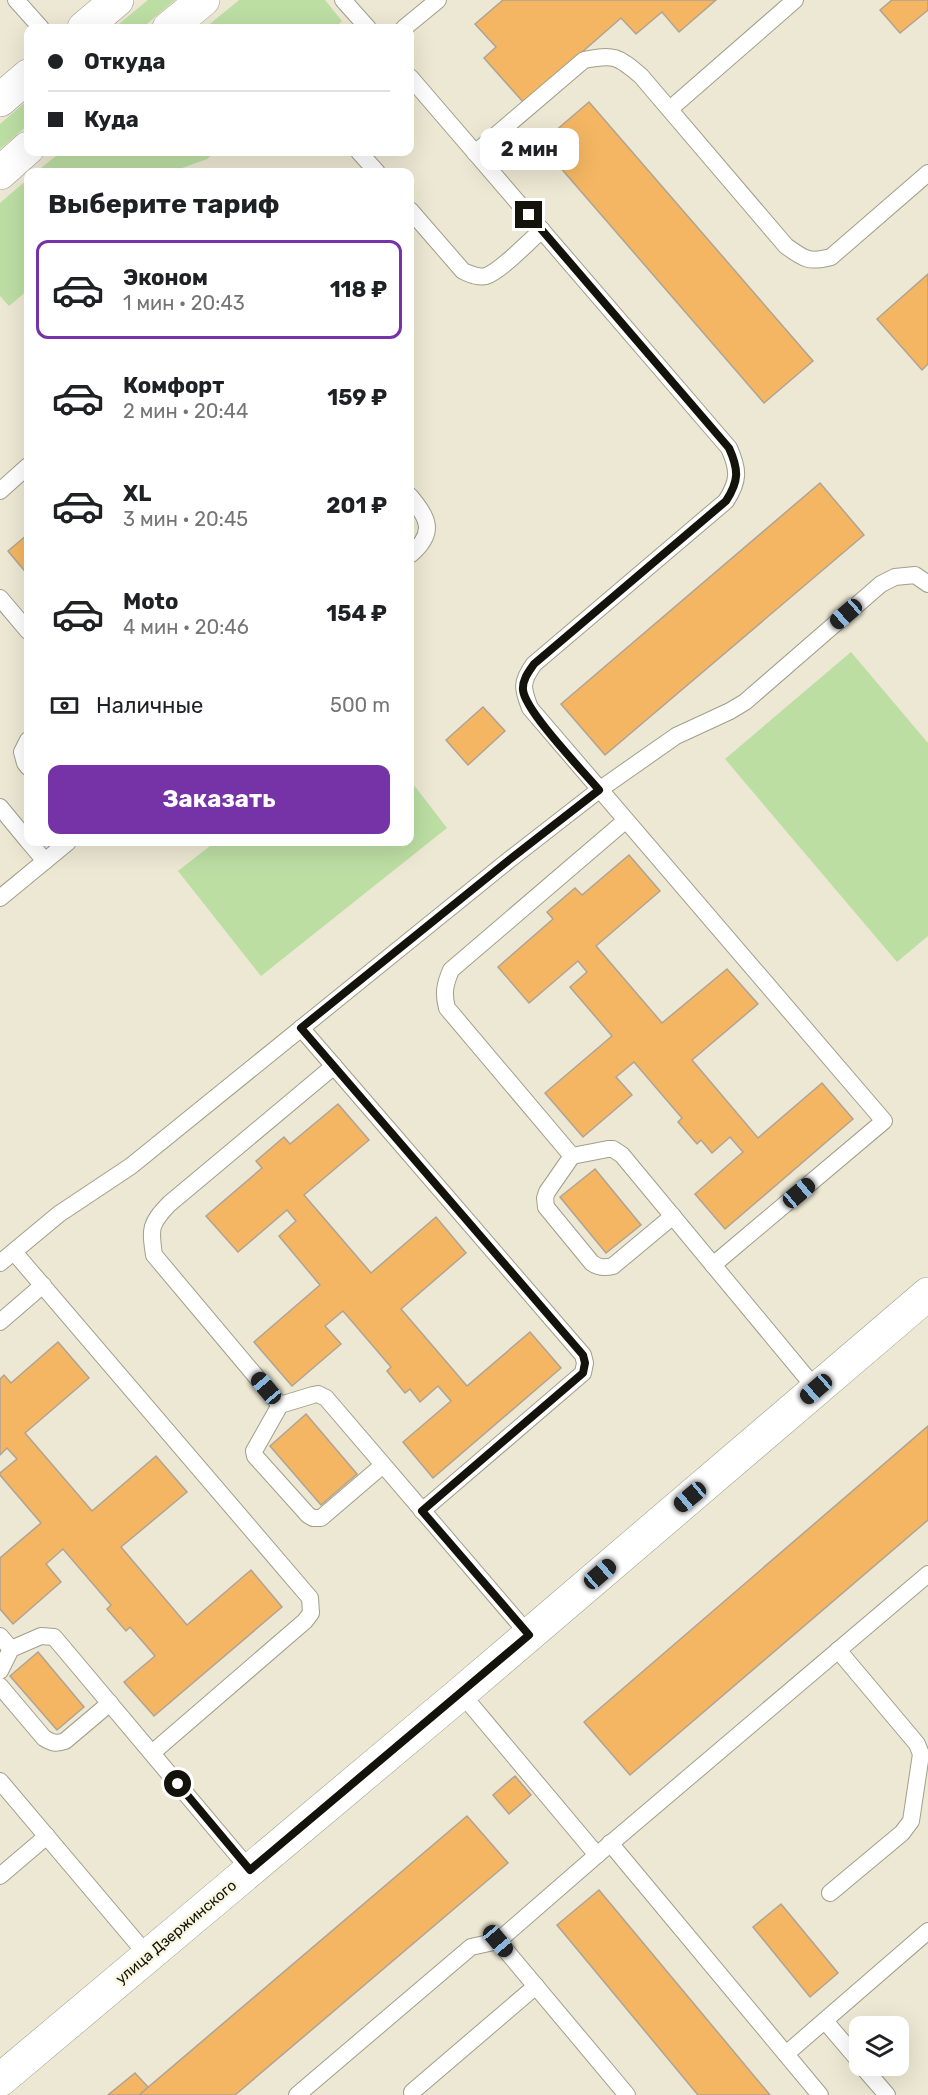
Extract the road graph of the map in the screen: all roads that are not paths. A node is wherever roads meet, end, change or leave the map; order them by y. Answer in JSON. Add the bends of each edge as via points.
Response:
{"nodes":[{"id":1,"x":16,"y":0,"type":"edge"},
{"id":2,"x":117,"y":0,"type":"edge"},
{"id":3,"x":203,"y":0,"type":"edge"},
{"id":4,"x":343,"y":0,"type":"edge"},
{"id":5,"x":438,"y":0,"type":"edge"},
{"id":6,"x":795,"y":0,"type":"edge"},
{"id":7,"x":37,"y":24,"type":"edge"},
{"id":8,"x":89,"y":24,"type":"edge"},
{"id":9,"x":174,"y":24,"type":"edge"},
{"id":10,"x":364,"y":24,"type":"edge"},
{"id":11,"x":409,"y":24,"type":"edge"},
{"id":12,"x":24,"y":79,"type":"edge"},
{"id":13,"x":414,"y":82,"type":"edge"},
{"id":14,"x":0,"y":100,"type":"edge"},
{"id":15,"x":670,"y":109,"type":"junction"},
{"id":16,"x":24,"y":152,"type":"edge"},
{"id":17,"x":476,"y":153,"type":"junction"},
{"id":18,"x":363,"y":156,"type":"edge"},
{"id":19,"x":373,"y":168,"type":"edge"},
{"id":20,"x":0,"y":173,"type":"edge"},
{"id":21,"x":928,"y":173,"type":"edge"},
{"id":22,"x":414,"y":215,"type":"edge"},
{"id":23,"x":542,"y":230,"type":"junction"},
{"id":24,"x":24,"y":470,"type":"edge"},
{"id":25,"x":0,"y":491,"type":"edge"},
{"id":26,"x":414,"y":501,"type":"edge"},
{"id":27,"x":414,"y":551,"type":"edge"},
{"id":28,"x":928,"y":584,"type":"edge"},
{"id":29,"x":0,"y":598,"type":"edge"},
{"id":30,"x":24,"y":627,"type":"edge"},
{"id":31,"x":599,"y":790,"type":"junction"},
{"id":32,"x":0,"y":807,"type":"edge"},
{"id":33,"x":626,"y":821,"type":"junction"},
{"id":34,"x":24,"y":835,"type":"edge"},
{"id":35,"x":33,"y":846,"type":"edge"},
{"id":36,"x":63,"y":846,"type":"edge"},
{"id":37,"x":45,"y":861,"type":"junction"},
{"id":38,"x":0,"y":898,"type":"edge"},
{"id":39,"x":301,"y":1028,"type":"junction"},
{"id":40,"x":334,"y":1066,"type":"junction"},
{"id":41,"x":572,"y":1156,"type":"junction"},
{"id":42,"x":673,"y":1216,"type":"junction"},
{"id":43,"x":14,"y":1252,"type":"junction"},
{"id":44,"x":0,"y":1263,"type":"edge"},
{"id":45,"x":713,"y":1265,"type":"junction"},
{"id":46,"x":43,"y":1286,"type":"junction"},
{"id":47,"x":928,"y":1294,"type":"edge"},
{"id":48,"x":0,"y":1322,"type":"edge"},
{"id":49,"x":816,"y":1389,"type":"junction"},
{"id":50,"x":280,"y":1405,"type":"junction"},
{"id":51,"x":383,"y":1465,"type":"junction"},
{"id":52,"x":422,"y":1511,"type":"junction"},
{"id":53,"x":928,"y":1574,"type":"edge"},
{"id":54,"x":529,"y":1635,"type":"junction"},
{"id":55,"x":0,"y":1636,"type":"edge"},
{"id":56,"x":11,"y":1649,"type":"junction"},
{"id":57,"x":838,"y":1650,"type":"junction"},
{"id":58,"x":0,"y":1671,"type":"edge"},
{"id":59,"x":0,"y":1686,"type":"edge"},
{"id":60,"x":461,"y":1693,"type":"junction"},
{"id":61,"x":110,"y":1703,"type":"junction"},
{"id":62,"x":152,"y":1753,"type":"junction"},
{"id":63,"x":0,"y":1780,"type":"edge"},
{"id":64,"x":47,"y":1836,"type":"junction"},
{"id":65,"x":610,"y":1843,"type":"junction"},
{"id":66,"x":597,"y":1855,"type":"junction"},
{"id":67,"x":250,"y":1870,"type":"junction"},
{"id":68,"x":0,"y":1876,"type":"edge"},
{"id":69,"x":830,"y":1893,"type":"dead end"},
{"id":70,"x":928,"y":1932,"type":"edge"},
{"id":71,"x":498,"y":1941,"type":"junction"},
{"id":72,"x":148,"y":1956,"type":"junction"},
{"id":73,"x":536,"y":1986,"type":"junction"},
{"id":74,"x":825,"y":2021,"type":"junction"},
{"id":75,"x":849,"y":2050,"type":"edge"},
{"id":76,"x":786,"y":2054,"type":"junction"},
{"id":77,"x":871,"y":2076,"type":"edge"},
{"id":78,"x":0,"y":2080,"type":"edge"},
{"id":79,"x":412,"y":2092,"type":"dead end"},
{"id":80,"x":297,"y":2095,"type":"edge"},
{"id":81,"x":627,"y":2095,"type":"edge"},
{"id":82,"x":820,"y":2095,"type":"edge"},
{"id":83,"x":887,"y":2095,"type":"edge"}],
"edges":[{"from":1,"to":7,"type":"lane"},
{"from":2,"to":8,"type":"street"},
{"from":3,"to":9,"type":"street"},
{"from":4,"to":10,"type":"lane"},
{"from":5,"to":11,"type":"lane"},
{"from":6,"to":15,"type":"lane"},
{"from":12,"to":14,"type":"street"},
{"from":13,"to":17,"type":"lane"},
{"from":15,"to":17,"type":"lane","via":[[624,61],[606,56],[584,60]]},
{"from":15,"to":21,"type":"lane","via":[[786,246],[801,257],[817,261],[831,257]]},
{"from":16,"to":20,"type":"street"},
{"from":17,"to":23,"type":"lane"},
{"from":18,"to":19,"type":"lane"},
{"from":22,"to":23,"type":"lane","via":[[463,271],[474,276],[484,277],[496,270]]},
{"from":23,"to":31,"type":"lane","via":[[729,448],[736,465],[735,486],[726,501],[534,664],[526,675],[523,689],[530,708]]},
{"from":24,"to":25,"type":"lane"},
{"from":26,"to":27,"type":"lane","via":[[427,520],[428,529]]},
{"from":28,"to":31,"type":"lane","via":[[915,575],[880,584],[744,702],[676,735]]},
{"from":29,"to":30,"type":"lane"},
{"from":31,"to":33,"type":"lane"},
{"from":31,"to":39,"type":"lane"},
{"from":32,"to":34,"type":"lane"},
{"from":33,"to":41,"type":"lane","via":[[451,970],[443,995],[447,1008]]},
{"from":33,"to":45,"type":"lane","via":[[884,1121]]},
{"from":35,"to":37,"type":"lane"},
{"from":36,"to":37,"type":"lane"},
{"from":37,"to":38,"type":"lane"},
{"from":39,"to":40,"type":"lane"},
{"from":39,"to":43,"type":"lane","via":[[131,1166],[58,1214]]},
{"from":40,"to":50,"type":"lane","via":[[169,1204],[150,1234],[154,1255]]},
{"from":40,"to":52,"type":"lane","via":[[583,1355],[585,1363],[583,1373]]},
{"from":41,"to":42,"type":"lane","via":[[614,1149]]},
{"from":41,"to":42,"type":"lane","via":[[547,1191],[546,1207],[597,1267],[613,1266]]},
{"from":42,"to":45,"type":"lane"},
{"from":43,"to":44,"type":"lane"},
{"from":43,"to":46,"type":"lane"},
{"from":45,"to":49,"type":"lane"},
{"from":46,"to":48,"type":"lane"},
{"from":46,"to":62,"type":"lane","via":[[310,1598],[312,1606],[305,1621]]},
{"from":47,"to":49,"type":"street","name":"улица Дзержинского"},
{"from":49,"to":54,"type":"street","name":"улица Дзержинского"},
{"from":50,"to":51,"type":"lane","via":[[313,1395],[326,1398]]},
{"from":50,"to":51,"type":"lane","via":[[255,1447],[255,1456],[313,1518],[321,1518]]},
{"from":51,"to":52,"type":"lane"},
{"from":52,"to":54,"type":"lane"},
{"from":53,"to":57,"type":"lane"},
{"from":54,"to":60,"type":"street","name":"улица Дзержинского"},
{"from":55,"to":56,"type":"lane"},
{"from":56,"to":58,"type":"lane"},
{"from":56,"to":61,"type":"lane","via":[[40,1636],[54,1637]]},
{"from":57,"to":65,"type":"lane"},
{"from":57,"to":69,"type":"lane","via":[[917,1744],[921,1754],[911,1821]]},
{"from":59,"to":61,"type":"lane","via":[[44,1738],[58,1744]]},
{"from":60,"to":66,"type":"lane"},
{"from":60,"to":67,"type":"street","name":"улица Дзержинского"},
{"from":61,"to":62,"type":"lane"},
{"from":62,"to":67,"type":"lane"},
{"from":63,"to":64,"type":"lane"},
{"from":64,"to":68,"type":"lane"},
{"from":64,"to":72,"type":"lane"},
{"from":65,"to":66,"type":"lane"},
{"from":65,"to":76,"type":"lane"},
{"from":66,"to":71,"type":"lane"},
{"from":67,"to":72,"type":"street","name":"улица Дзержинского"},
{"from":70,"to":74,"type":"lane"},
{"from":71,"to":73,"type":"lane"},
{"from":71,"to":80,"type":"lane","via":[[471,1947]]},
{"from":72,"to":78,"type":"street","name":"улица Дзержинского"},
{"from":73,"to":79,"type":"lane"},
{"from":73,"to":81,"type":"lane"},
{"from":74,"to":75,"type":"lane"},
{"from":74,"to":76,"type":"lane"},
{"from":76,"to":82,"type":"lane"},
{"from":77,"to":83,"type":"lane"}]}
